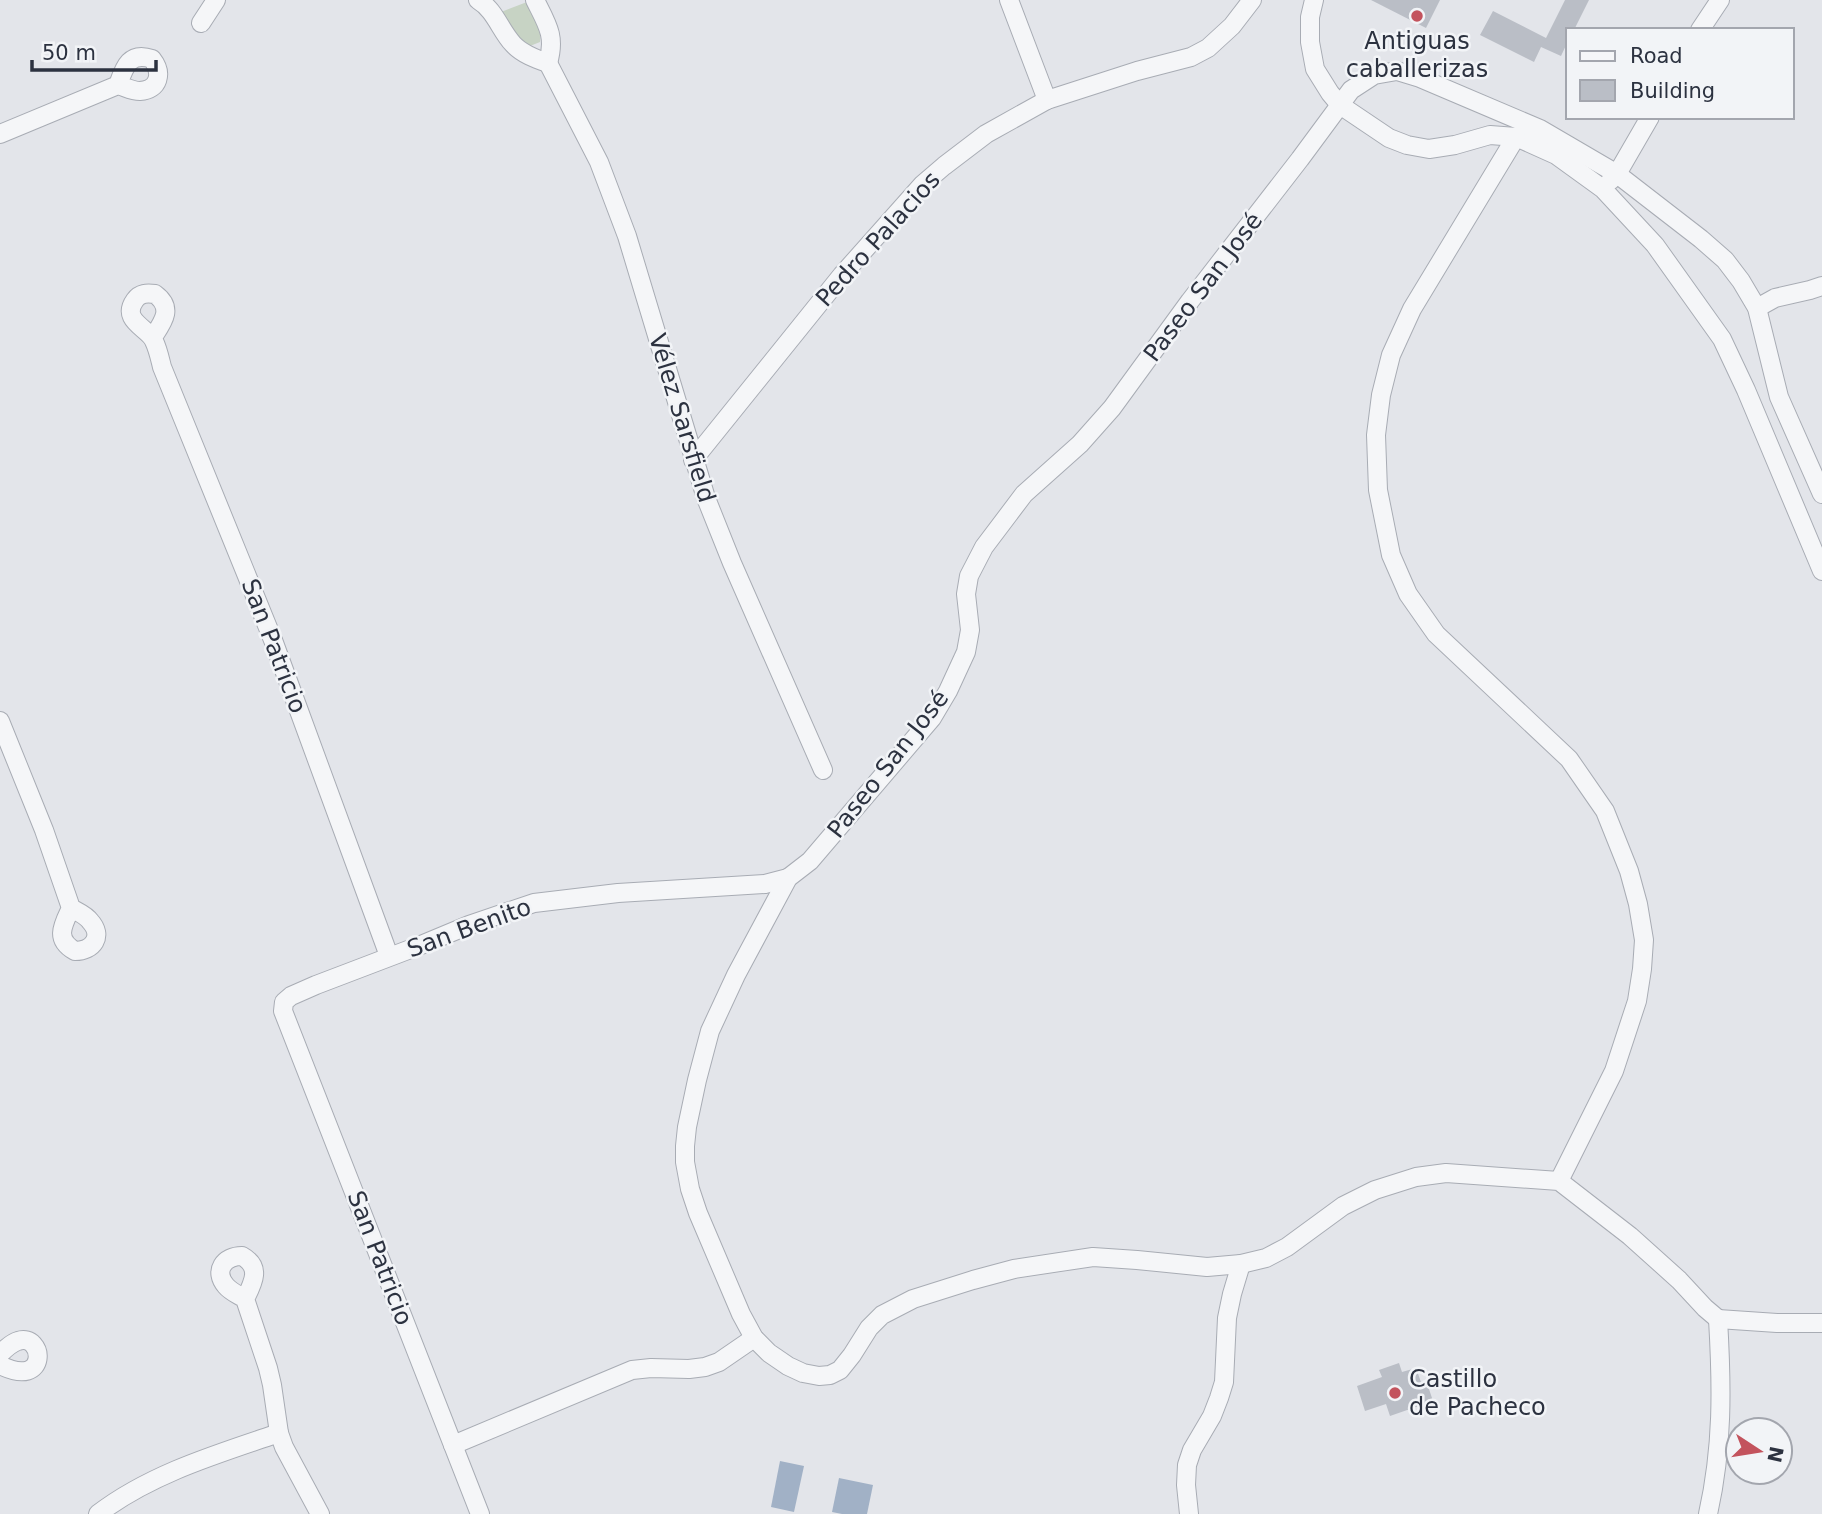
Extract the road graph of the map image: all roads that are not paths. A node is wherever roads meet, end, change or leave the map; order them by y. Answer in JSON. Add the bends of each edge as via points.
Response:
{"nodes":[{"id":1,"x":216,"y":0,"type":"edge"},
{"id":2,"x":535,"y":0,"type":"edge"},
{"id":3,"x":1009,"y":0,"type":"edge"},
{"id":4,"x":1252,"y":0,"type":"edge"},
{"id":5,"x":1314,"y":0,"type":"edge"},
{"id":6,"x":1720,"y":0,"type":"edge"},
{"id":7,"x":489,"y":2,"type":"edge"},
{"id":8,"x":201,"y":23,"type":"dead end"},
{"id":9,"x":1701,"y":28,"type":"edge"},
{"id":10,"x":548,"y":63,"type":"junction"},
{"id":11,"x":118,"y":85,"type":"dead end"},
{"id":12,"x":1047,"y":100,"type":"junction"},
{"id":13,"x":1340,"y":105,"type":"junction"},
{"id":14,"x":1649,"y":119,"type":"edge"},
{"id":15,"x":0,"y":134,"type":"edge"},
{"id":16,"x":1516,"y":137,"type":"junction"},
{"id":17,"x":1617,"y":174,"type":"junction"},
{"id":18,"x":1603,"y":189,"type":"junction"},
{"id":19,"x":1822,"y":286,"type":"edge"},
{"id":20,"x":1757,"y":308,"type":"junction"},
{"id":21,"x":153,"y":337,"type":"dead end"},
{"id":22,"x":693,"y":460,"type":"junction"},
{"id":23,"x":1822,"y":494,"type":"edge"},
{"id":24,"x":1822,"y":572,"type":"edge"},
{"id":25,"x":2,"y":731,"type":"edge"},
{"id":26,"x":823,"y":770,"type":"dead end"},
{"id":27,"x":788,"y":878,"type":"junction"},
{"id":28,"x":71,"y":908,"type":"dead end"},
{"id":29,"x":389,"y":956,"type":"junction"},
{"id":30,"x":284,"y":1002,"type":"joint"},
{"id":31,"x":1559,"y":1181,"type":"junction"},
{"id":32,"x":1241,"y":1264,"type":"junction"},
{"id":33,"x":245,"y":1299,"type":"dead end"},
{"id":34,"x":1718,"y":1319,"type":"junction"},
{"id":35,"x":1822,"y":1322,"type":"edge"},
{"id":36,"x":754,"y":1338,"type":"junction"},
{"id":37,"x":0,"y":1354,"type":"edge"},
{"id":38,"x":0,"y":1365,"type":"edge"},
{"id":39,"x":279,"y":1433,"type":"junction"},
{"id":40,"x":453,"y":1445,"type":"junction"},
{"id":41,"x":98,"y":1514,"type":"edge"},
{"id":42,"x":320,"y":1514,"type":"edge"},
{"id":43,"x":480,"y":1514,"type":"edge"},
{"id":44,"x":1189,"y":1514,"type":"edge"},
{"id":45,"x":1708,"y":1514,"type":"edge"}],
"edges":[{"from":1,"to":8,"type":"street"},
{"from":2,"to":10,"type":"street","name":"Vélez Sarsfield","via":[[551,33]]},
{"from":3,"to":12,"type":"street"},
{"from":4,"to":12,"type":"street","name":"Pedro Palacios","via":[[1232,26],[1191,57]]},
{"from":5,"to":13,"type":"street","via":[[1310,42],[1315,69]]},
{"from":6,"to":9,"type":"street"},
{"from":7,"to":10,"type":"street","via":[[514,46]]},
{"from":10,"to":22,"type":"street","name":"Vélez Sarsfield","via":[[599,162],[627,236]]},
{"from":11,"to":15,"type":"street"},
{"from":12,"to":22,"type":"street","name":"Pedro Palacios","via":[[986,134],[923,184],[842,275]]},
{"from":13,"to":16,"type":"street","via":[[1407,145],[1429,149],[1490,135]]},
{"from":13,"to":17,"type":"street","name":"Paseo San José","via":[[1351,90],[1374,75],[1397,71],[1540,129]]},
{"from":13,"to":27,"type":"street","name":"Paseo San José","via":[[1112,408],[1024,494],[984,547],[967,585],[970,630],[966,652],[948,691],[932,718],[819,851]]},
{"from":14,"to":17,"type":"street"},
{"from":16,"to":18,"type":"street","via":[[1556,155]]},
{"from":16,"to":31,"type":"street","via":[[1412,309],[1391,355],[1376,435],[1378,490],[1391,555],[1408,594],[1436,634],[1569,759],[1605,811],[1638,904],[1644,940],[1637,1001],[1614,1071]]},
{"from":17,"to":18,"type":"street"},
{"from":17,"to":20,"type":"street","name":"Paseo San José","via":[[1725,260]]},
{"from":18,"to":24,"type":"street","via":[[1655,245],[1722,339]]},
{"from":19,"to":20,"type":"street","via":[[1774,298]]},
{"from":20,"to":23,"type":"street","name":"Paseo San José","via":[[1779,397]]},
{"from":21,"to":29,"type":"street","name":"San Patricio","via":[[273,640]]},
{"from":22,"to":26,"type":"street","name":"Vélez Sarsfield"},
{"from":25,"to":28,"type":"street"},
{"from":27,"to":29,"type":"street","name":"San Benito","via":[[765,884],[548,900]]},
{"from":27,"to":36,"type":"street","name":"Paseo San José","via":[[710,1031],[685,1146],[698,1213]]},
{"from":29,"to":30,"type":"street","name":"San Benito"},
{"from":30,"to":40,"type":"street","name":"San Patricio","via":[[283,1011]]},
{"from":31,"to":32,"type":"street","via":[[1447,1173],[1400,1181],[1343,1206],[1266,1258]]},
{"from":31,"to":34,"type":"street","via":[[1630,1236]]},
{"from":32,"to":36,"type":"street","via":[[1207,1267],[1093,1257],[973,1280],[913,1299],[882,1315],[840,1370],[830,1375],[803,1373],[788,1366]]},
{"from":32,"to":44,"type":"street","via":[[1227,1318],[1224,1382],[1186,1465]]},
{"from":33,"to":39,"type":"street","via":[[272,1385]]},
{"from":34,"to":35,"type":"street"},
{"from":34,"to":45,"type":"street","via":[[1720,1445]]},
{"from":36,"to":40,"type":"street","via":[[705,1367],[632,1370]]},
{"from":37,"to":38,"type":"street","via":[[23,1340],[37,1348],[38,1358],[30,1371],[21,1373]]},
{"from":39,"to":41,"type":"street","via":[[140,1487]]},
{"from":39,"to":42,"type":"street"},
{"from":40,"to":43,"type":"street","name":"San Patricio"}]}
